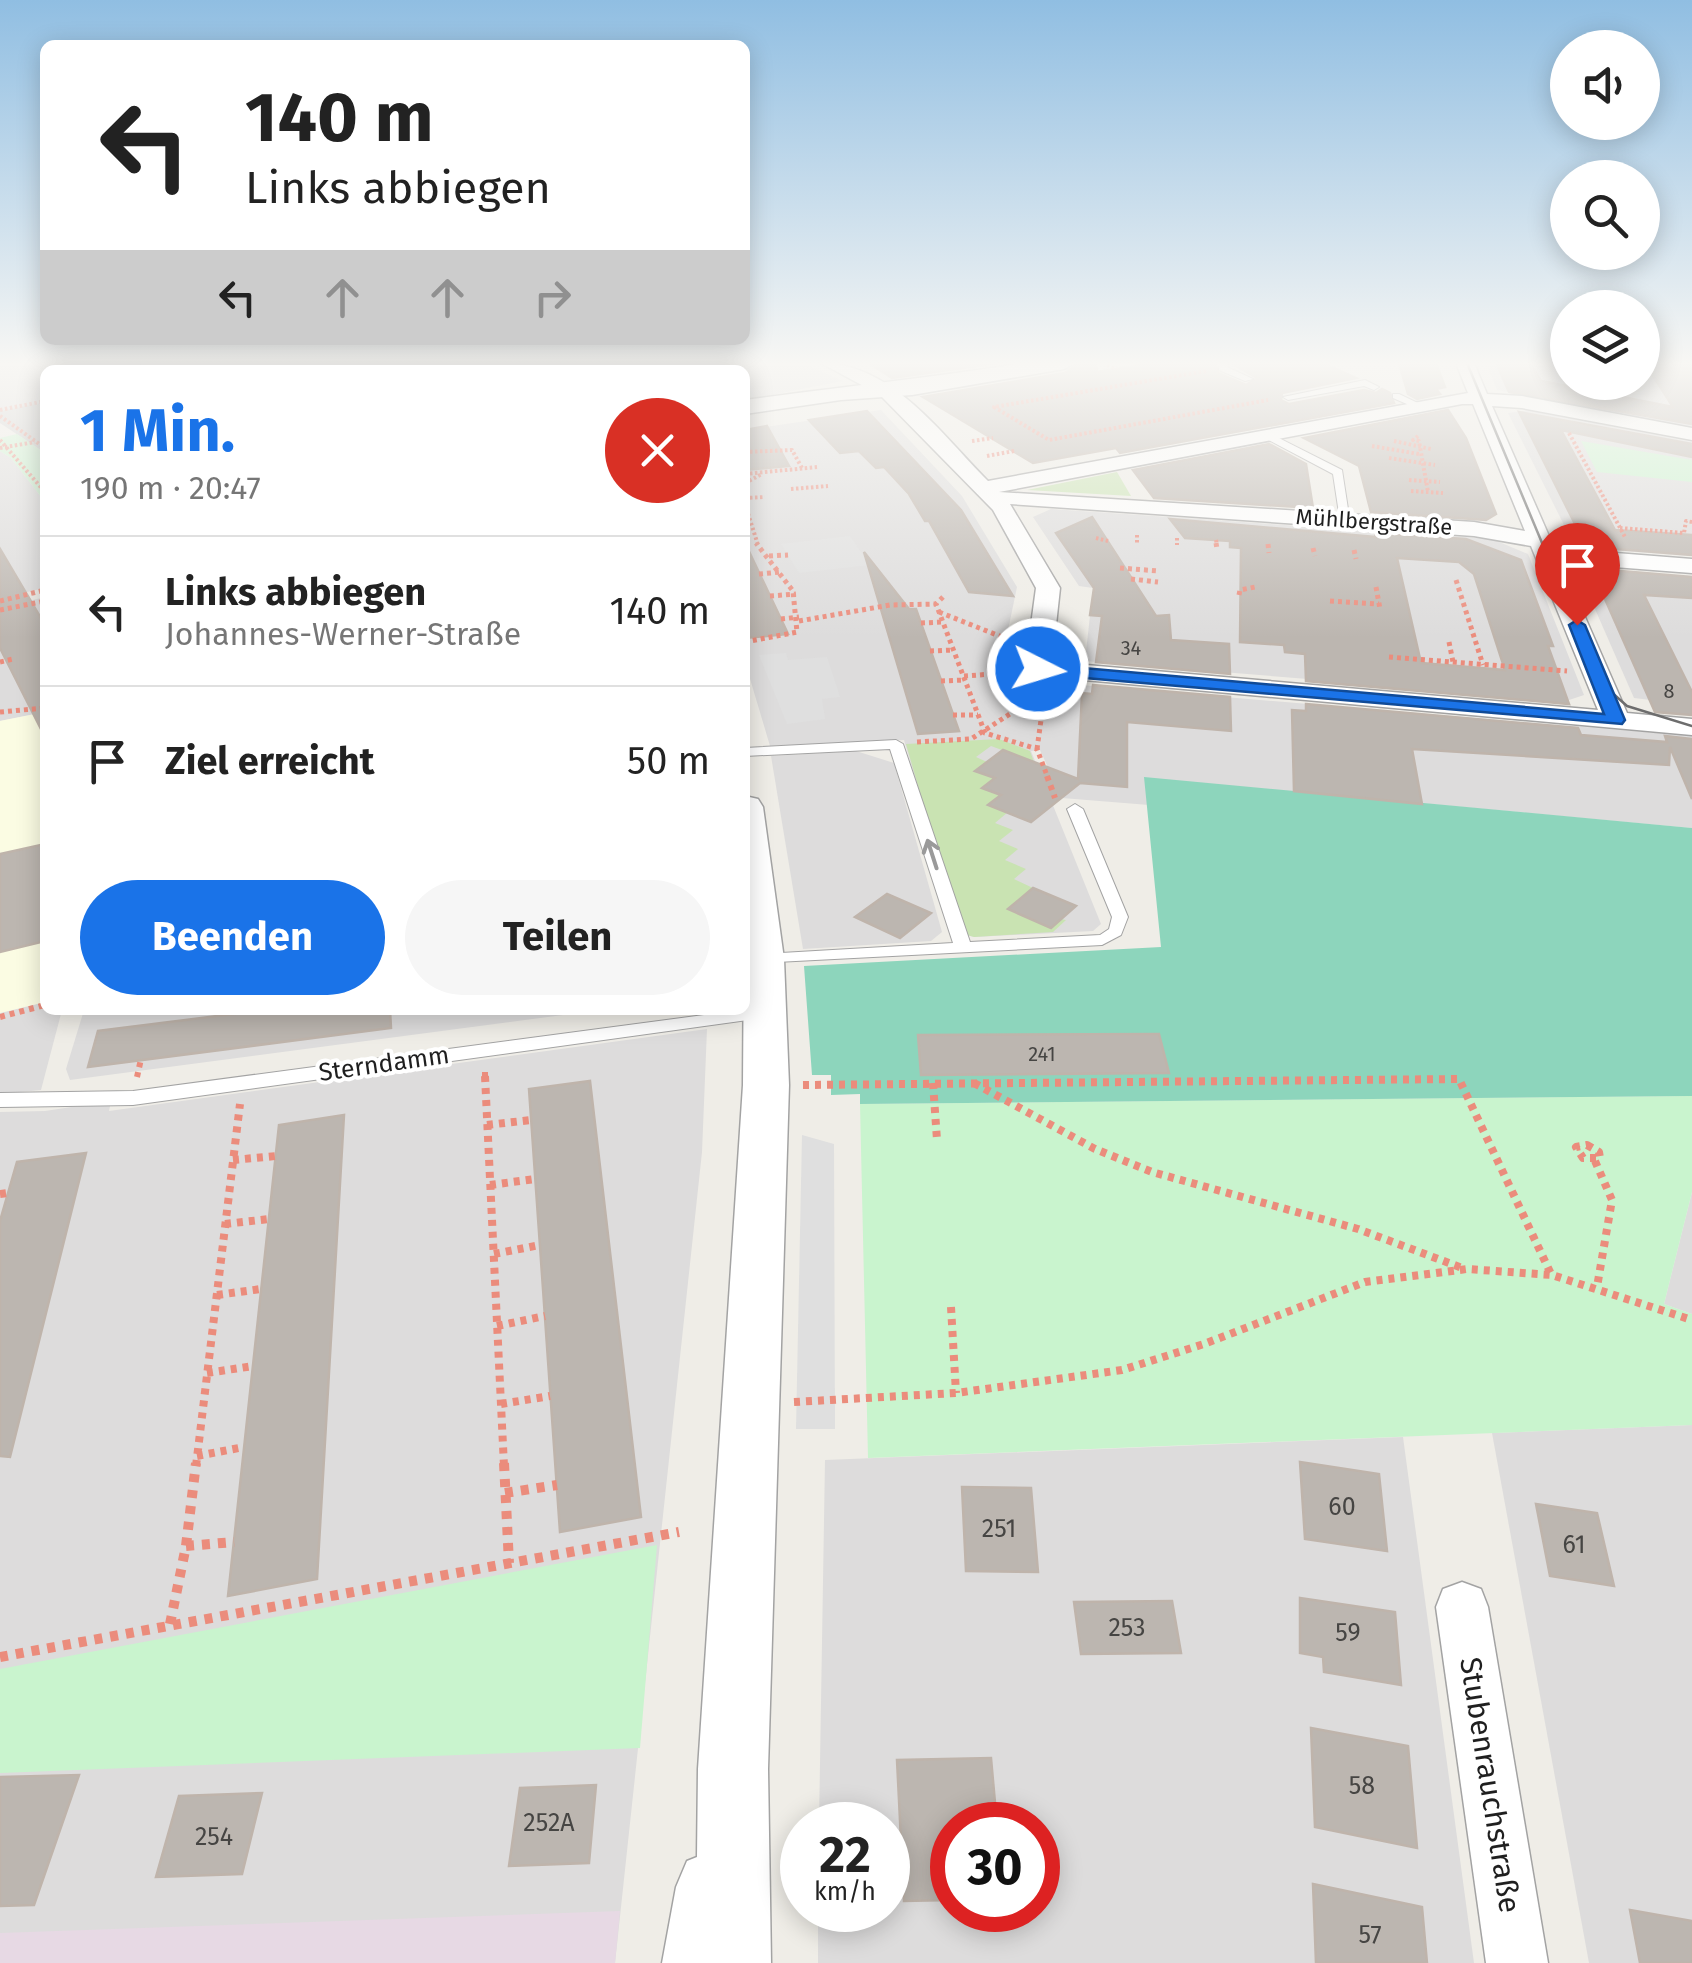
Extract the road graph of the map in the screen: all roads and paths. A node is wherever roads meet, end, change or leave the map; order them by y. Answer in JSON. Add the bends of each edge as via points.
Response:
{"nodes":[{"id":1,"x":1418,"y":454,"type":"edge"},
{"id":2,"x":11,"y":455,"type":"edge"},
{"id":3,"x":795,"y":455,"type":"edge"},
{"id":4,"x":952,"y":455,"type":"edge"},
{"id":5,"x":994,"y":455,"type":"edge"},
{"id":6,"x":1171,"y":455,"type":"edge"},
{"id":7,"x":1304,"y":455,"type":"edge"},
{"id":8,"x":1391,"y":455,"type":"edge"},
{"id":9,"x":1505,"y":455,"type":"edge"},
{"id":10,"x":1580,"y":455,"type":"edge"},
{"id":11,"x":976,"y":458,"type":"dead end"},
{"id":12,"x":1421,"y":463,"type":"junction"},
{"id":13,"x":1434,"y":465,"type":"dead end"},
{"id":14,"x":817,"y":467,"type":"dead end"},
{"id":15,"x":802,"y":468,"type":"junction"},
{"id":16,"x":773,"y":471,"type":"junction"},
{"id":17,"x":750,"y":473,"type":"edge"},
{"id":18,"x":1409,"y":479,"type":"dead end"},
{"id":19,"x":750,"y":481,"type":"edge"},
{"id":20,"x":1425,"y":481,"type":"junction"},
{"id":21,"x":1440,"y":483,"type":"dead end"},
{"id":22,"x":828,"y":486,"type":"dead end"},
{"id":23,"x":40,"y":487,"type":"edge"},
{"id":24,"x":791,"y":489,"type":"dead end"},
{"id":25,"x":1411,"y":491,"type":"dead end"},
{"id":26,"x":990,"y":492,"type":"junction"},
{"id":27,"x":1428,"y":492,"type":"junction"},
{"id":28,"x":1442,"y":493,"type":"dead end"},
{"id":29,"x":765,"y":497,"type":"dead end"},
{"id":30,"x":750,"y":500,"type":"edge"},
{"id":31,"x":1346,"y":520,"type":"junction"},
{"id":32,"x":1692,"y":522,"type":"edge"},
{"id":33,"x":1620,"y":528,"type":"junction"},
{"id":34,"x":750,"y":535,"type":"edge"},
{"id":35,"x":1138,"y":535,"type":"dead end"},
{"id":36,"x":1178,"y":538,"type":"dead end"},
{"id":37,"x":1216,"y":540,"type":"dead end"},
{"id":38,"x":1628,"y":541,"type":"dead end"},
{"id":39,"x":1542,"y":542,"type":"junction"},
{"id":40,"x":1137,"y":543,"type":"dead end"},
{"id":41,"x":1268,"y":544,"type":"dead end"},
{"id":42,"x":1177,"y":546,"type":"dead end"},
{"id":43,"x":1313,"y":548,"type":"dead end"},
{"id":44,"x":1216,"y":550,"type":"dead end"},
{"id":45,"x":1354,"y":550,"type":"dead end"},
{"id":46,"x":750,"y":553,"type":"dead end"},
{"id":47,"x":1269,"y":553,"type":"dead end"},
{"id":48,"x":766,"y":554,"type":"junction"},
{"id":49,"x":788,"y":555,"type":"dead end"},
{"id":50,"x":1315,"y":556,"type":"dead end"},
{"id":51,"x":1356,"y":560,"type":"dead end"},
{"id":52,"x":1692,"y":566,"type":"edge"},
{"id":53,"x":1120,"y":568,"type":"dead end"},
{"id":54,"x":782,"y":572,"type":"junction"},
{"id":55,"x":1126,"y":572,"type":"dead end"},
{"id":56,"x":759,"y":574,"type":"dead end"},
{"id":57,"x":1158,"y":576,"type":"junction"},
{"id":58,"x":1131,"y":579,"type":"dead end"},
{"id":59,"x":1456,"y":580,"type":"dead end"},
{"id":60,"x":1376,"y":587,"type":"dead end"},
{"id":61,"x":1255,"y":588,"type":"dead end"},
{"id":62,"x":40,"y":591,"type":"edge"},
{"id":63,"x":796,"y":594,"type":"junction"},
{"id":64,"x":770,"y":596,"type":"dead end"},
{"id":65,"x":1241,"y":596,"type":"dead end"},
{"id":66,"x":944,"y":598,"type":"dead end"},
{"id":67,"x":0,"y":601,"type":"edge"},
{"id":68,"x":1330,"y":601,"type":"dead end"},
{"id":69,"x":40,"y":602,"type":"edge"},
{"id":70,"x":936,"y":604,"type":"junction"},
{"id":71,"x":0,"y":610,"type":"edge"},
{"id":72,"x":940,"y":612,"type":"junction"},
{"id":73,"x":781,"y":619,"type":"dead end"},
{"id":74,"x":799,"y":619,"type":"junction"},
{"id":75,"x":921,"y":622,"type":"dead end"},
{"id":76,"x":943,"y":622,"type":"junction"},
{"id":77,"x":750,"y":641,"type":"edge"},
{"id":78,"x":1012,"y":641,"type":"dead end"},
{"id":79,"x":1451,"y":645,"type":"dead end"},
{"id":80,"x":954,"y":650,"type":"junction"},
{"id":81,"x":930,"y":651,"type":"dead end"},
{"id":82,"x":1379,"y":657,"type":"dead end"},
{"id":83,"x":13,"y":658,"type":"dead end"},
{"id":84,"x":0,"y":662,"type":"edge"},
{"id":85,"x":1449,"y":663,"type":"junction"},
{"id":86,"x":1483,"y":664,"type":"junction"},
{"id":87,"x":1006,"y":672,"type":"dead end"},
{"id":88,"x":1598,"y":674,"type":"junction"},
{"id":89,"x":964,"y":678,"type":"junction"},
{"id":90,"x":1044,"y":680,"type":"junction"},
{"id":91,"x":941,"y":681,"type":"dead end"},
{"id":92,"x":40,"y":708,"type":"edge"},
{"id":93,"x":0,"y":712,"type":"edge"},
{"id":94,"x":978,"y":714,"type":"junction"},
{"id":95,"x":953,"y":716,"type":"dead end"},
{"id":96,"x":1616,"y":720,"type":"junction"},
{"id":97,"x":1692,"y":727,"type":"edge"},
{"id":98,"x":985,"y":733,"type":"junction"},
{"id":99,"x":896,"y":744,"type":"junction"},
{"id":100,"x":1037,"y":749,"type":"junction"},
{"id":101,"x":750,"y":752,"type":"edge"},
{"id":102,"x":1075,"y":809,"type":"joint"},
{"id":103,"x":750,"y":865,"type":"edge"},
{"id":104,"x":963,"y":947,"type":"junction"},
{"id":105,"x":763,"y":959,"type":"junction"},
{"id":106,"x":40,"y":1007,"type":"edge"},
{"id":107,"x":767,"y":1013,"type":"junction"},
{"id":108,"x":0,"y":1017,"type":"edge"},
{"id":109,"x":484,"y":1051,"type":"junction"},
{"id":110,"x":243,"y":1083,"type":"junction"},
{"id":111,"x":933,"y":1083,"type":"junction"},
{"id":112,"x":972,"y":1083,"type":"junction"},
{"id":113,"x":766,"y":1084,"type":"junction"},
{"id":114,"x":0,"y":1100,"type":"edge"},
{"id":115,"x":531,"y":1120,"type":"dead end"},
{"id":116,"x":487,"y":1125,"type":"junction"},
{"id":117,"x":937,"y":1140,"type":"dead end"},
{"id":118,"x":276,"y":1156,"type":"dead end"},
{"id":119,"x":233,"y":1160,"type":"junction"},
{"id":120,"x":1596,"y":1161,"type":"dead end"},
{"id":121,"x":535,"y":1179,"type":"dead end"},
{"id":122,"x":490,"y":1185,"type":"junction"},
{"id":123,"x":268,"y":1219,"type":"dead end"},
{"id":124,"x":226,"y":1224,"type":"junction"},
{"id":125,"x":540,"y":1244,"type":"dead end"},
{"id":126,"x":494,"y":1254,"type":"junction"},
{"id":127,"x":1467,"y":1269,"type":"junction"},
{"id":128,"x":1552,"y":1275,"type":"junction"},
{"id":129,"x":1597,"y":1287,"type":"junction"},
{"id":130,"x":261,"y":1289,"type":"dead end"},
{"id":131,"x":217,"y":1295,"type":"junction"},
{"id":132,"x":950,"y":1307,"type":"dead end"},
{"id":133,"x":545,"y":1316,"type":"dead end"},
{"id":134,"x":1692,"y":1320,"type":"edge"},
{"id":135,"x":497,"y":1326,"type":"junction"},
{"id":136,"x":253,"y":1366,"type":"dead end"},
{"id":137,"x":207,"y":1373,"type":"junction"},
{"id":138,"x":956,"y":1392,"type":"junction"},
{"id":139,"x":550,"y":1396,"type":"dead end"},
{"id":140,"x":501,"y":1404,"type":"junction"},
{"id":141,"x":752,"y":1404,"type":"junction"},
{"id":142,"x":244,"y":1447,"type":"dead end"},
{"id":143,"x":197,"y":1456,"type":"junction"},
{"id":144,"x":557,"y":1485,"type":"dead end"},
{"id":145,"x":506,"y":1493,"type":"junction"},
{"id":146,"x":678,"y":1532,"type":"dead end"},
{"id":147,"x":234,"y":1542,"type":"dead end"},
{"id":148,"x":186,"y":1546,"type":"junction"},
{"id":149,"x":508,"y":1563,"type":"junction"},
{"id":150,"x":1462,"y":1607,"type":"dead end"},
{"id":151,"x":170,"y":1624,"type":"junction"},
{"id":152,"x":0,"y":1657,"type":"edge"},
{"id":153,"x":733,"y":1768,"type":"junction"},
{"id":154,"x":700,"y":1963,"type":"edge"},
{"id":155,"x":733,"y":1963,"type":"edge"},
{"id":156,"x":1517,"y":1963,"type":"edge"}],
"edges":[{"from":1,"to":12,"type":"path"},
{"from":2,"to":23,"type":"path"},
{"from":3,"to":15,"type":"path"},
{"from":4,"to":26,"type":"street"},
{"from":5,"to":11,"type":"path"},
{"from":6,"to":26,"type":"street"},
{"from":7,"to":31,"type":"lane","via":[[1338,472]]},
{"from":8,"to":12,"type":"path"},
{"from":9,"to":39,"type":"street"},
{"from":10,"to":33,"type":"path"},
{"from":12,"to":13,"type":"path"},
{"from":12,"to":20,"type":"path"},
{"from":14,"to":15,"type":"path"},
{"from":15,"to":16,"type":"path"},
{"from":16,"to":17,"type":"path"},
{"from":16,"to":19,"type":"path"},
{"from":18,"to":20,"type":"path"},
{"from":20,"to":21,"type":"path"},
{"from":20,"to":27,"type":"path"},
{"from":22,"to":24,"type":"path"},
{"from":25,"to":27,"type":"path"},
{"from":26,"to":31,"type":"street","name":"Mühlbergstraße"},
{"from":26,"to":90,"type":"street","via":[[1048,588]]},
{"from":27,"to":28,"type":"path"},
{"from":29,"to":30,"type":"path"},
{"from":31,"to":39,"type":"street","name":"Mühlbergstraße"},
{"from":32,"to":33,"type":"path","via":[[1686,521],[1684,533]]},
{"from":33,"to":38,"type":"path"},
{"from":34,"to":48,"type":"path"},
{"from":35,"to":40,"type":"path"},
{"from":36,"to":42,"type":"path"},
{"from":37,"to":44,"type":"path"},
{"from":39,"to":52,"type":"street","name":"Mühlbergstraße","via":[[1602,559]]},
{"from":39,"to":88,"type":"street"},
{"from":41,"to":47,"type":"path"},
{"from":43,"to":50,"type":"path"},
{"from":45,"to":51,"type":"path"},
{"from":46,"to":48,"type":"path"},
{"from":48,"to":49,"type":"path"},
{"from":48,"to":54,"type":"path"},
{"from":53,"to":57,"type":"path"},
{"from":54,"to":56,"type":"path"},
{"from":54,"to":63,"type":"path"},
{"from":55,"to":57,"type":"path"},
{"from":57,"to":58,"type":"path"},
{"from":59,"to":86,"type":"path"},
{"from":60,"to":68,"type":"path","via":[[1379,607]]},
{"from":61,"to":65,"type":"path","via":[[1240,590]]},
{"from":62,"to":67,"type":"path"},
{"from":63,"to":64,"type":"path"},
{"from":63,"to":74,"type":"path"},
{"from":66,"to":70,"type":"path"},
{"from":69,"to":71,"type":"path"},
{"from":70,"to":72,"type":"path"},
{"from":70,"to":74,"type":"path"},
{"from":72,"to":76,"type":"path"},
{"from":72,"to":78,"type":"path"},
{"from":73,"to":74,"type":"path"},
{"from":74,"to":77,"type":"path","via":[[797,632]]},
{"from":75,"to":76,"type":"path"},
{"from":76,"to":80,"type":"path"},
{"from":79,"to":85,"type":"path"},
{"from":80,"to":81,"type":"path"},
{"from":80,"to":89,"type":"path"},
{"from":82,"to":85,"type":"path"},
{"from":83,"to":84,"type":"path"},
{"from":85,"to":86,"type":"path"},
{"from":86,"to":88,"type":"path"},
{"from":87,"to":89,"type":"path"},
{"from":88,"to":96,"type":"street"},
{"from":89,"to":91,"type":"path"},
{"from":89,"to":94,"type":"path"},
{"from":90,"to":96,"type":"street"},
{"from":90,"to":98,"type":"path"},
{"from":90,"to":100,"type":"path"},
{"from":92,"to":93,"type":"path"},
{"from":94,"to":95,"type":"path"},
{"from":94,"to":98,"type":"path"},
{"from":96,"to":97,"type":"street"},
{"from":98,"to":99,"type":"path","via":[[970,740]]},
{"from":98,"to":100,"type":"path"},
{"from":99,"to":101,"type":"lane"},
{"from":104,"to":99,"type":"lane","one_way":true},
{"from":100,"to":102,"type":"path","via":[[1056,801]]},
{"from":102,"to":104,"type":"lane","via":[[1120,916],[1118,930],[1102,940]]},
{"from":103,"to":105,"type":"street"},
{"from":104,"to":105,"type":"lane"},
{"from":105,"to":107,"type":"street"},
{"from":106,"to":108,"type":"path"},
{"from":107,"to":109,"type":"lane","name":"Sterndamm"},
{"from":107,"to":113,"type":"street"},
{"from":109,"to":110,"type":"lane","name":"Sterndamm"},
{"from":109,"to":116,"type":"path"},
{"from":110,"to":114,"type":"lane","name":"Sterndamm","via":[[133,1098]]},
{"from":110,"to":119,"type":"path"},
{"from":111,"to":112,"type":"path"},
{"from":111,"to":113,"type":"path"},
{"from":111,"to":117,"type":"path"},
{"from":112,"to":127,"type":"path","via":[[1152,1172],[1358,1229]]},
{"from":112,"to":128,"type":"path","via":[[1460,1079]]},
{"from":113,"to":141,"type":"street"},
{"from":115,"to":116,"type":"path"},
{"from":116,"to":122,"type":"path"},
{"from":118,"to":119,"type":"path"},
{"from":119,"to":124,"type":"path"},
{"from":120,"to":129,"type":"path","via":[[1609,1186],[1612,1216]]},
{"from":121,"to":122,"type":"path"},
{"from":122,"to":126,"type":"path"},
{"from":123,"to":124,"type":"path"},
{"from":124,"to":131,"type":"path"},
{"from":125,"to":126,"type":"path"},
{"from":126,"to":135,"type":"path"},
{"from":127,"to":128,"type":"path"},
{"from":127,"to":138,"type":"path","via":[[1365,1282],[1122,1370]]},
{"from":128,"to":129,"type":"path"},
{"from":129,"to":134,"type":"path"},
{"from":130,"to":131,"type":"path"},
{"from":131,"to":137,"type":"path"},
{"from":132,"to":138,"type":"path"},
{"from":133,"to":135,"type":"path"},
{"from":135,"to":140,"type":"path"},
{"from":136,"to":137,"type":"path"},
{"from":137,"to":143,"type":"path"},
{"from":138,"to":141,"type":"path"},
{"from":139,"to":140,"type":"path"},
{"from":140,"to":145,"type":"path"},
{"from":141,"to":153,"type":"street"},
{"from":142,"to":143,"type":"path"},
{"from":143,"to":148,"type":"path"},
{"from":144,"to":145,"type":"path"},
{"from":145,"to":149,"type":"path"},
{"from":146,"to":149,"type":"path"},
{"from":147,"to":148,"type":"path"},
{"from":148,"to":151,"type":"path"},
{"from":149,"to":151,"type":"path"},
{"from":150,"to":156,"type":"street","name":"Stubenrauchstraße"},
{"from":151,"to":152,"type":"path"},
{"from":153,"to":154,"type":"street"},
{"from":153,"to":155,"type":"street"}]}
